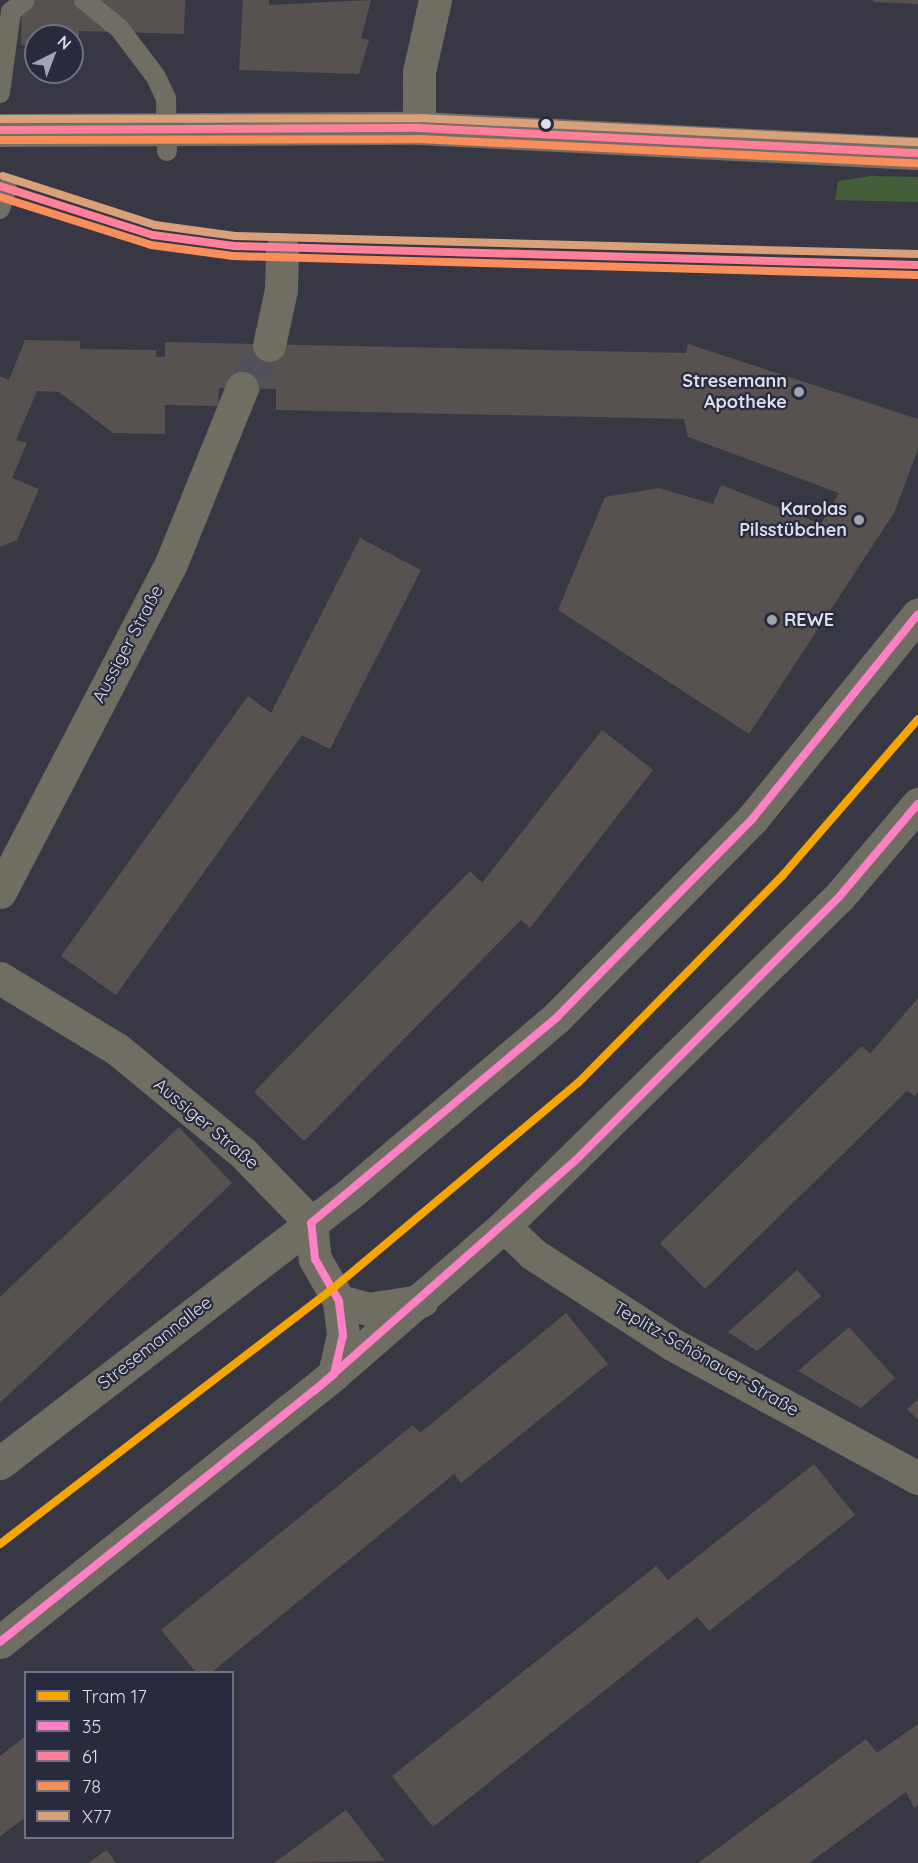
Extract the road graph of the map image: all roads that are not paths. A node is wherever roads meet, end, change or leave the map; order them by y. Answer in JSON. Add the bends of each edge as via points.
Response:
{"nodes":[{"id":1,"x":25,"y":0,"type":"edge"},
{"id":2,"x":84,"y":0,"type":"edge"},
{"id":3,"x":435,"y":0,"type":"edge"},
{"id":4,"x":0,"y":93,"type":"edge"},
{"id":5,"x":419,"y":128,"type":"junction"},
{"id":6,"x":0,"y":130,"type":"edge"},
{"id":7,"x":168,"y":141,"type":"junction"},
{"id":8,"x":918,"y":153,"type":"edge"},
{"id":9,"x":7,"y":188,"type":"dead end"},
{"id":10,"x":0,"y":209,"type":"edge"},
{"id":11,"x":282,"y":249,"type":"dead end"},
{"id":12,"x":268,"y":345,"type":"tunnel mouth"},
{"id":13,"x":242,"y":388,"type":"tunnel mouth"},
{"id":14,"x":918,"y":614,"type":"edge"},
{"id":15,"x":918,"y":804,"type":"edge"},
{"id":16,"x":0,"y":892,"type":"edge"},
{"id":17,"x":0,"y":978,"type":"edge"},
{"id":18,"x":311,"y":1223,"type":"junction"},
{"id":19,"x":504,"y":1226,"type":"junction"},
{"id":20,"x":339,"y":1301,"type":"junction"},
{"id":21,"x":421,"y":1301,"type":"junction"},
{"id":22,"x":334,"y":1374,"type":"junction"},
{"id":23,"x":0,"y":1463,"type":"edge"},
{"id":24,"x":918,"y":1478,"type":"edge"},
{"id":25,"x":0,"y":1642,"type":"edge"}],
"edges":[{"from":1,"to":4,"type":"lane","via":[[11,12]]},
{"from":2,"to":7,"type":"lane","via":[[119,28],[156,77],[166,98]]},
{"from":3,"to":5,"type":"street","via":[[419,72]]},
{"from":5,"to":7,"type":"main road"},
{"from":5,"to":8,"type":"main road"},
{"from":6,"to":7,"type":"main road"},
{"from":9,"to":10,"type":"lane"},
{"from":11,"to":12,"type":"street","via":[[281,290]]},
{"from":13,"to":16,"type":"street","name":"Aussiger Straße","via":[[170,566]]},
{"from":14,"to":18,"type":"street","name":"Stresemannallee","via":[[753,818],[557,1017]]},
{"from":15,"to":19,"type":"street","via":[[839,897]]},
{"from":17,"to":18,"type":"street","name":"Aussiger Straße","via":[[117,1049],[286,1194]]},
{"from":18,"to":20,"type":"street","via":[[315,1259]]},
{"from":18,"to":23,"type":"street","name":"Stresemannallee"},
{"from":19,"to":21,"type":"street"},
{"from":19,"to":24,"type":"street","name":"Teplitz-Schönauer-Straße","via":[[533,1254],[672,1344]]},
{"from":20,"to":21,"type":"street","via":[[368,1309]]},
{"from":20,"to":22,"type":"street","via":[[343,1335]]},
{"from":21,"to":22,"type":"street"},
{"from":22,"to":25,"type":"street"}]}
